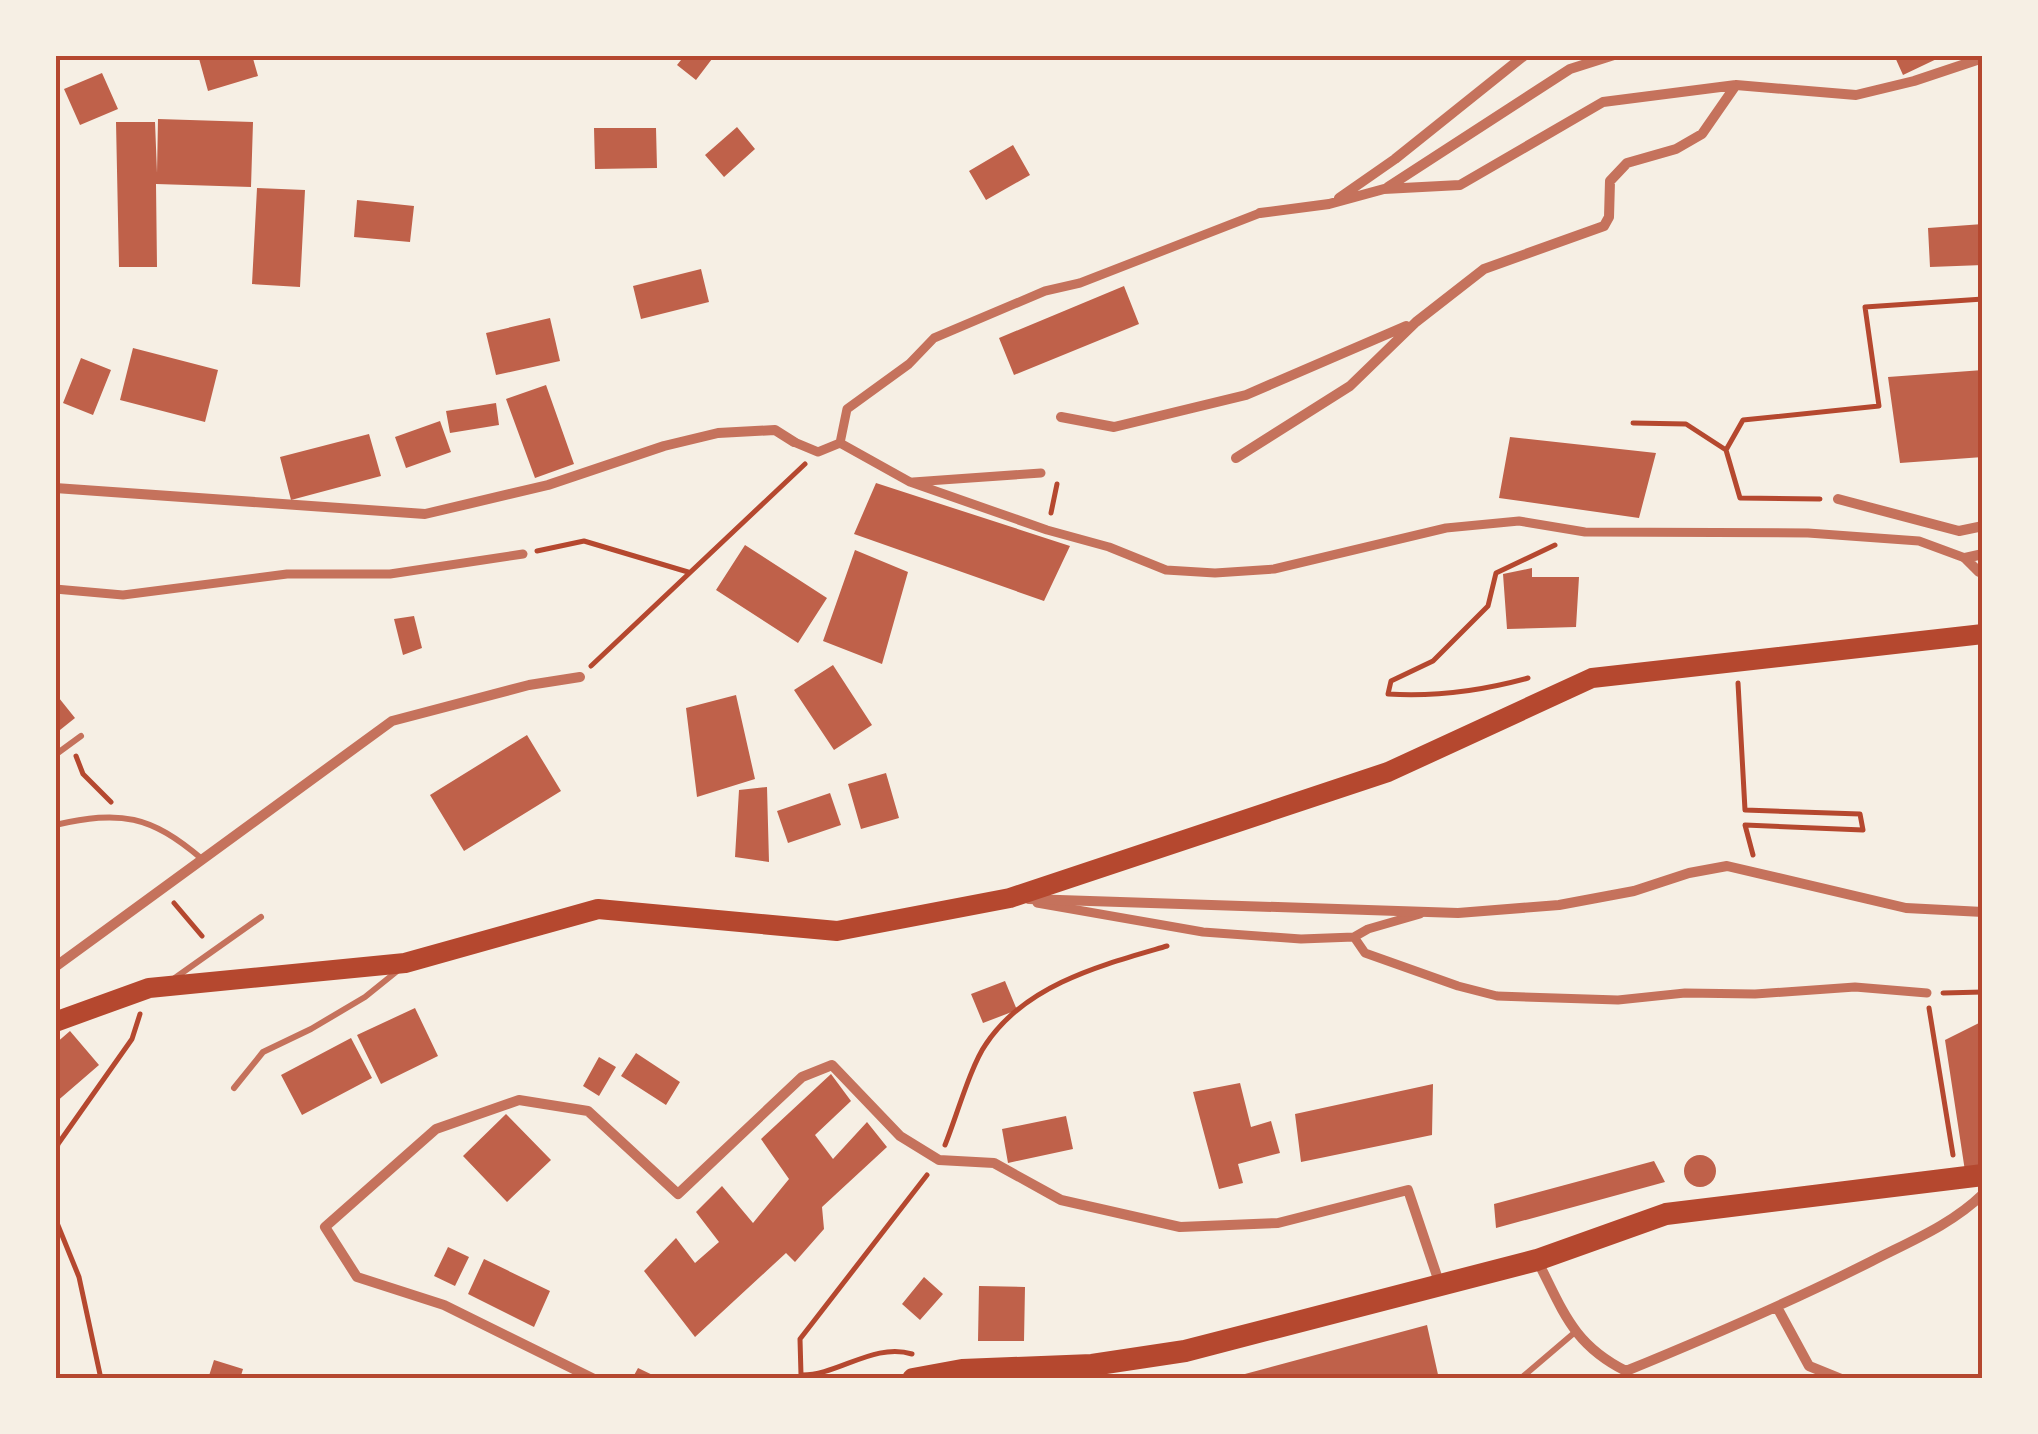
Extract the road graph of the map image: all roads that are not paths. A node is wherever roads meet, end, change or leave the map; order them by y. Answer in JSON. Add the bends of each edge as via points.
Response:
{"nodes":[{"id":1,"x":1525,"y":55,"type":"edge"},
{"id":2,"x":1614,"y":55,"type":"edge"},
{"id":3,"x":1983,"y":58,"type":"edge"},
{"id":4,"x":1736,"y":85,"type":"junction"},
{"id":5,"x":1384,"y":189,"type":"junction"},
{"id":6,"x":1330,"y":204,"type":"junction"},
{"id":7,"x":1260,"y":213,"type":"joint"},
{"id":8,"x":1416,"y":322,"type":"junction"},
{"id":9,"x":1061,"y":416,"type":"dead end"},
{"id":10,"x":794,"y":442,"type":"joint"},
{"id":11,"x":840,"y":443,"type":"junction"},
{"id":12,"x":1236,"y":458,"type":"dead end"},
{"id":13,"x":1042,"y":472,"type":"dead end"},
{"id":14,"x":910,"y":482,"type":"junction"},
{"id":15,"x":55,"y":488,"type":"edge"},
{"id":16,"x":1838,"y":499,"type":"road end"},
{"id":17,"x":1983,"y":526,"type":"edge"},
{"id":18,"x":523,"y":554,"type":"road end"},
{"id":19,"x":1983,"y":554,"type":"edge"},
{"id":20,"x":1965,"y":558,"type":"junction"},
{"id":21,"x":1983,"y":572,"type":"edge"},
{"id":22,"x":55,"y":589,"type":"edge"},
{"id":23,"x":1983,"y":634,"type":"edge"},
{"id":24,"x":580,"y":678,"type":"road end"},
{"id":25,"x":80,"y":736,"type":"dead end"},
{"id":26,"x":55,"y":756,"type":"edge"},
{"id":27,"x":55,"y":825,"type":"edge"},
{"id":28,"x":202,"y":859,"type":"junction"},
{"id":29,"x":1010,"y":898,"type":"junction"},
{"id":30,"x":1426,"y":912,"type":"junction"},
{"id":31,"x":1983,"y":912,"type":"edge"},
{"id":32,"x":261,"y":917,"type":"dead end"},
{"id":33,"x":1354,"y":937,"type":"junction"},
{"id":34,"x":404,"y":963,"type":"junction"},
{"id":35,"x":55,"y":967,"type":"edge"},
{"id":36,"x":156,"y":987,"type":"junction"},
{"id":37,"x":1927,"y":994,"type":"road end"},
{"id":38,"x":55,"y":1022,"type":"edge"},
{"id":39,"x":234,"y":1088,"type":"dead end"},
{"id":40,"x":1983,"y":1174,"type":"edge"},
{"id":41,"x":1983,"y":1194,"type":"edge"},
{"id":42,"x":1537,"y":1260,"type":"junction"},
{"id":43,"x":1440,"y":1286,"type":"junction"},
{"id":44,"x":1778,"y":1308,"type":"junction"},
{"id":45,"x":1574,"y":1333,"type":"junction"},
{"id":46,"x":1617,"y":1367,"type":"junction"},
{"id":47,"x":1087,"y":1372,"type":"edge"},
{"id":48,"x":594,"y":1379,"type":"edge"},
{"id":49,"x":913,"y":1379,"type":"edge"},
{"id":50,"x":1520,"y":1379,"type":"edge"},
{"id":51,"x":1622,"y":1379,"type":"edge"},
{"id":52,"x":1841,"y":1379,"type":"edge"}],
"edges":[{"from":1,"to":6,"type":"street"},
{"from":2,"to":5,"type":"street","via":[[1570,69]]},
{"from":3,"to":4,"type":"street","via":[[1856,96]]},
{"from":4,"to":5,"type":"street","via":[[1603,102],[1460,184]]},
{"from":4,"to":8,"type":"street","via":[[1702,134],[1626,163],[1610,181],[1604,226],[1484,269]]},
{"from":5,"to":6,"type":"street"},
{"from":6,"to":7,"type":"street"},
{"from":7,"to":11,"type":"street","via":[[1080,284],[1045,290],[934,338],[847,408]]},
{"from":8,"to":9,"type":"street","via":[[1246,395],[1114,427]]},
{"from":8,"to":12,"type":"street","via":[[1350,386]]},
{"from":10,"to":11,"type":"street","via":[[818,452]]},
{"from":10,"to":15,"type":"street","via":[[775,430],[718,433],[425,514]]},
{"from":11,"to":14,"type":"street"},
{"from":13,"to":14,"type":"street"},
{"from":14,"to":20,"type":"street","via":[[1166,570],[1274,570],[1446,528],[1519,522],[1585,532],[1808,533],[1919,541]]},
{"from":16,"to":17,"type":"street","via":[[1959,531]]},
{"from":18,"to":22,"type":"street","via":[[390,574],[286,574],[122,595]]},
{"from":19,"to":20,"type":"street"},
{"from":20,"to":21,"type":"street"},
{"from":23,"to":29,"type":"main road","via":[[1592,678],[1388,772]]},
{"from":24,"to":28,"type":"street","via":[[392,720]]},
{"from":25,"to":26,"type":"lane"},
{"from":27,"to":28,"type":"lane","via":[[128,818],[170,832]]},
{"from":28,"to":35,"type":"street"},
{"from":29,"to":30,"type":"street"},
{"from":29,"to":33,"type":"street","via":[[1203,932]]},
{"from":29,"to":34,"type":"main road","via":[[837,931],[598,908]]},
{"from":30,"to":31,"type":"street","via":[[1559,905],[1726,866],[1906,908]]},
{"from":30,"to":33,"type":"street"},
{"from":32,"to":36,"type":"lane"},
{"from":33,"to":37,"type":"street","via":[[1365,954],[1497,996],[1618,1000],[1855,987]]},
{"from":34,"to":36,"type":"main road"},
{"from":34,"to":39,"type":"lane","via":[[365,998],[263,1052]]},
{"from":36,"to":38,"type":"main road"},
{"from":40,"to":42,"type":"highway","via":[[1666,1214]]},
{"from":41,"to":44,"type":"street","via":[[1963,1214]]},
{"from":42,"to":43,"type":"highway"},
{"from":42,"to":45,"type":"street"},
{"from":43,"to":47,"type":"highway"},
{"from":43,"to":48,"type":"street","via":[[1408,1190],[1278,1223],[1180,1227],[1061,1200],[994,1163],[939,1160],[900,1136],[832,1066],[802,1077],[678,1194],[588,1112],[519,1100],[436,1129],[326,1226],[357,1276],[444,1305]]},
{"from":44,"to":46,"type":"street","via":[[1626,1371]]},
{"from":44,"to":52,"type":"street","via":[[1810,1366]]},
{"from":45,"to":46,"type":"street"},
{"from":45,"to":50,"type":"lane"},
{"from":46,"to":51,"type":"street"},
{"from":47,"to":49,"type":"highway","via":[[962,1370]]}]}
